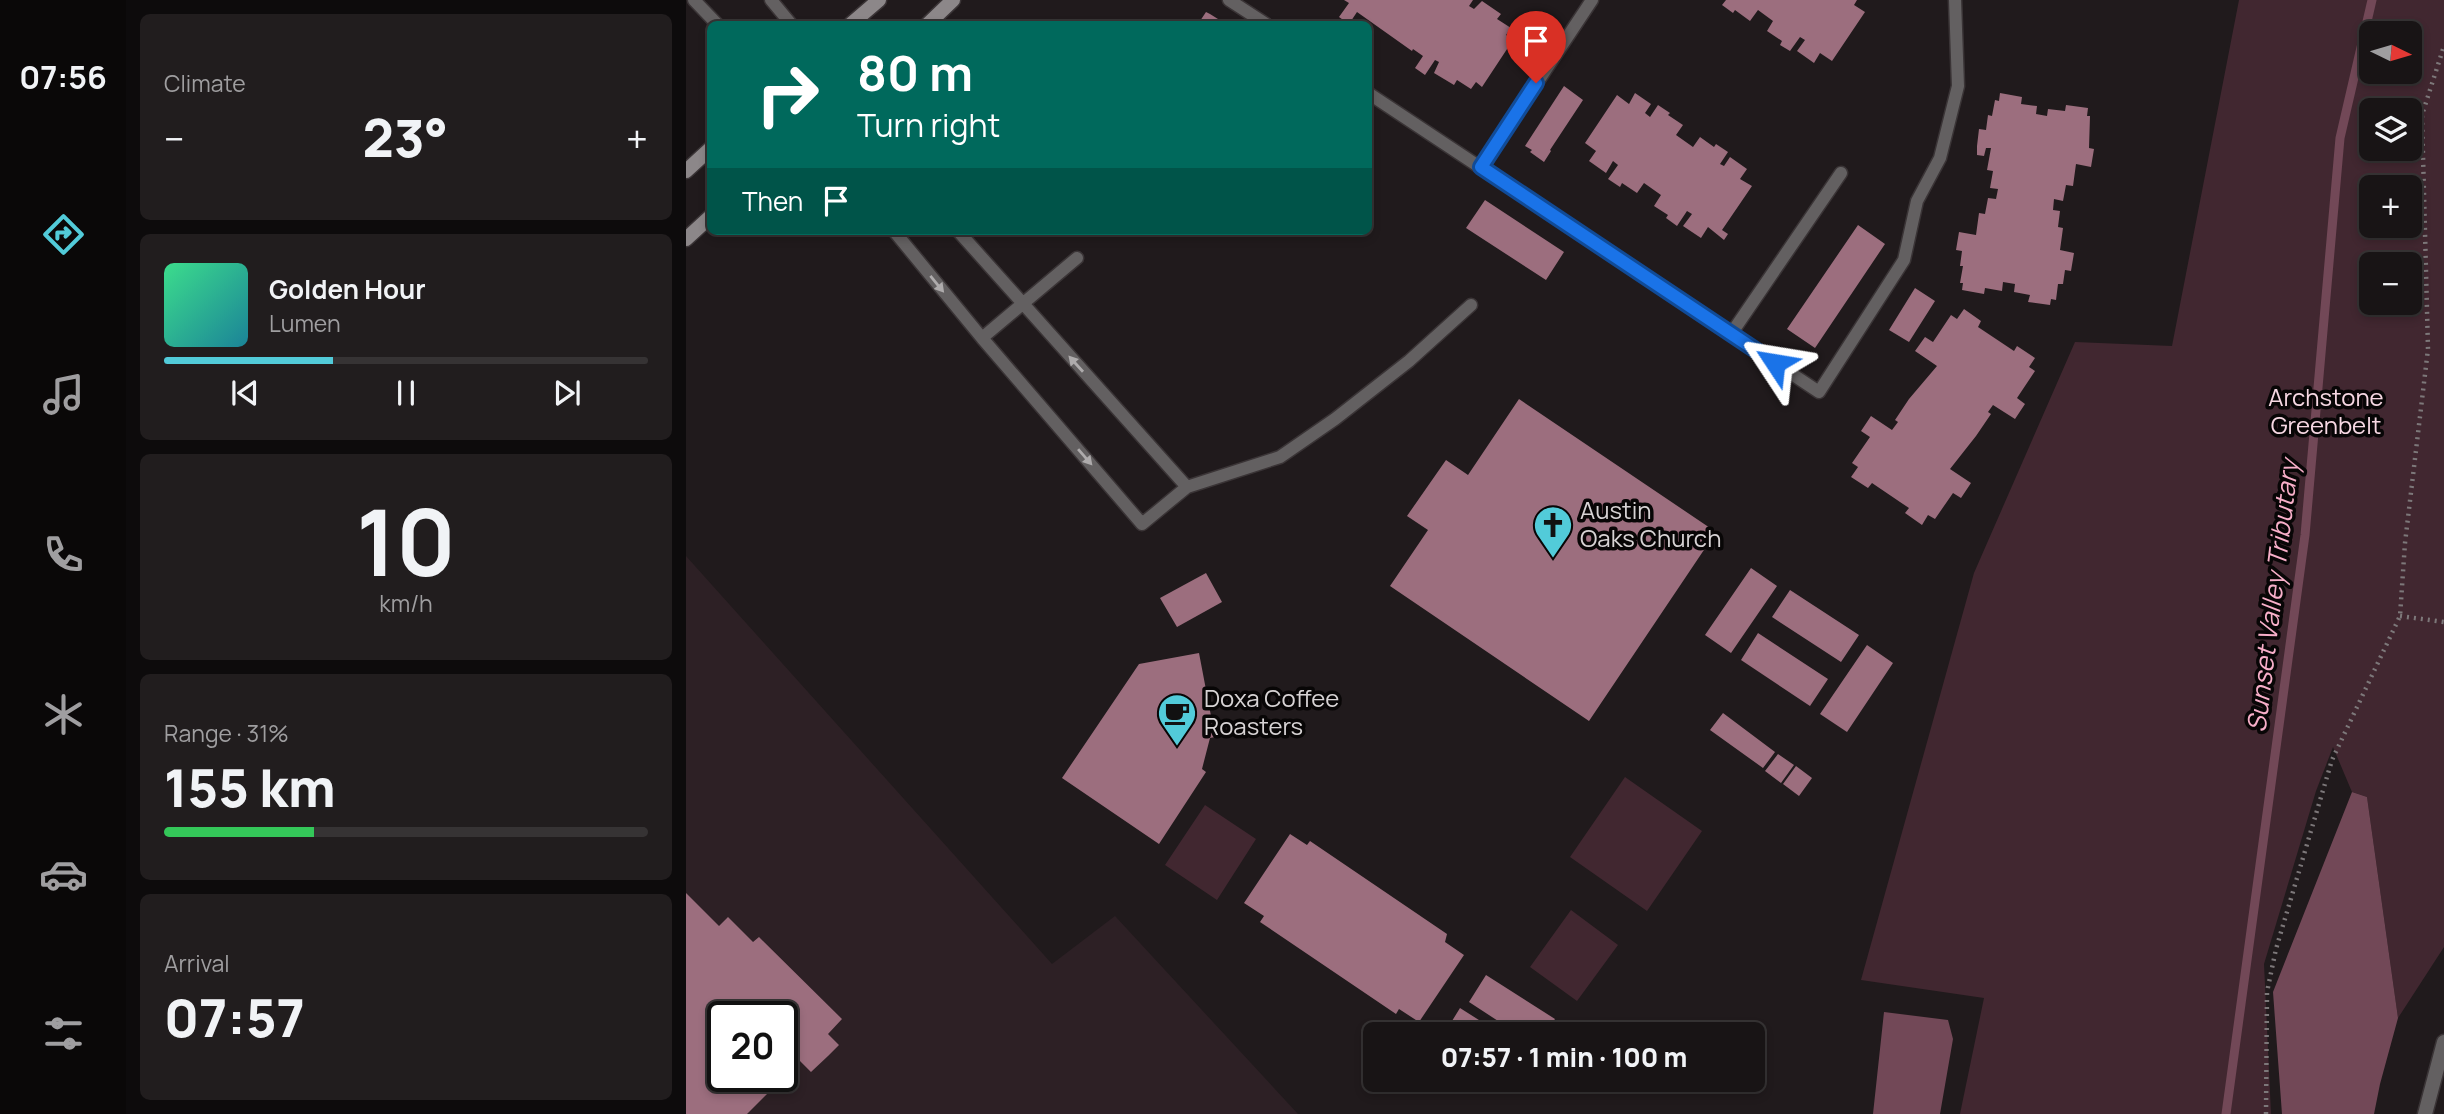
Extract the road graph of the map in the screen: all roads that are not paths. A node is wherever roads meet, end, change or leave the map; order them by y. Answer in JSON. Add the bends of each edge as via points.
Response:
{"nodes":[{"id":1,"x":694,"y":0,"type":"edge"},
{"id":2,"x":771,"y":0,"type":"edge"},
{"id":3,"x":879,"y":0,"type":"edge"},
{"id":4,"x":953,"y":0,"type":"edge"},
{"id":5,"x":1228,"y":0,"type":"edge"},
{"id":6,"x":1592,"y":0,"type":"edge"},
{"id":7,"x":1955,"y":0,"type":"edge"},
{"id":8,"x":714,"y":21,"type":"edge"},
{"id":9,"x":788,"y":21,"type":"edge"},
{"id":10,"x":854,"y":21,"type":"edge"},
{"id":11,"x":931,"y":21,"type":"edge"},
{"id":12,"x":1261,"y":21,"type":"edge"},
{"id":13,"x":1372,"y":96,"type":"edge"},
{"id":14,"x":707,"y":152,"type":"edge"},
{"id":15,"x":1481,"y":167,"type":"junction"},
{"id":16,"x":686,"y":171,"type":"edge"},
{"id":17,"x":1841,"y":173,"type":"dead end"},
{"id":18,"x":707,"y":221,"type":"edge"},
{"id":19,"x":897,"y":235,"type":"edge"},
{"id":20,"x":962,"y":235,"type":"edge"},
{"id":21,"x":686,"y":239,"type":"edge"},
{"id":22,"x":1077,"y":258,"type":"dead end"},
{"id":23,"x":1022,"y":304,"type":"junction"},
{"id":24,"x":1471,"y":305,"type":"dead end"},
{"id":25,"x":1731,"y":334,"type":"junction"},
{"id":26,"x":982,"y":338,"type":"junction"},
{"id":27,"x":1187,"y":487,"type":"junction"},
{"id":28,"x":2444,"y":1042,"type":"edge"},
{"id":29,"x":2425,"y":1114,"type":"edge"}],
"edges":[{"from":1,"to":8,"type":"lane"},
{"from":2,"to":9,"type":"lane"},
{"from":3,"to":10,"type":"street"},
{"from":4,"to":11,"type":"street"},
{"from":5,"to":12,"type":"lane"},
{"from":6,"to":15,"type":"lane"},
{"from":7,"to":25,"type":"lane","via":[[1958,86],[1940,158],[1917,201],[1903,260],[1819,392]]},
{"from":13,"to":15,"type":"lane"},
{"from":14,"to":16,"type":"street"},
{"from":15,"to":25,"type":"lane"},
{"from":17,"to":25,"type":"lane"},
{"from":18,"to":21,"type":"street"},
{"from":19,"to":26,"type":"lane","one_way":true},
{"from":20,"to":23,"type":"lane"},
{"from":22,"to":23,"type":"lane"},
{"from":23,"to":26,"type":"lane"},
{"from":27,"to":23,"type":"lane","one_way":true},
{"from":24,"to":27,"type":"lane","via":[[1409,361],[1280,457]]},
{"from":26,"to":27,"type":"lane","one_way":true,"via":[[1142,524]]},
{"from":28,"to":29,"type":"street"}]}
